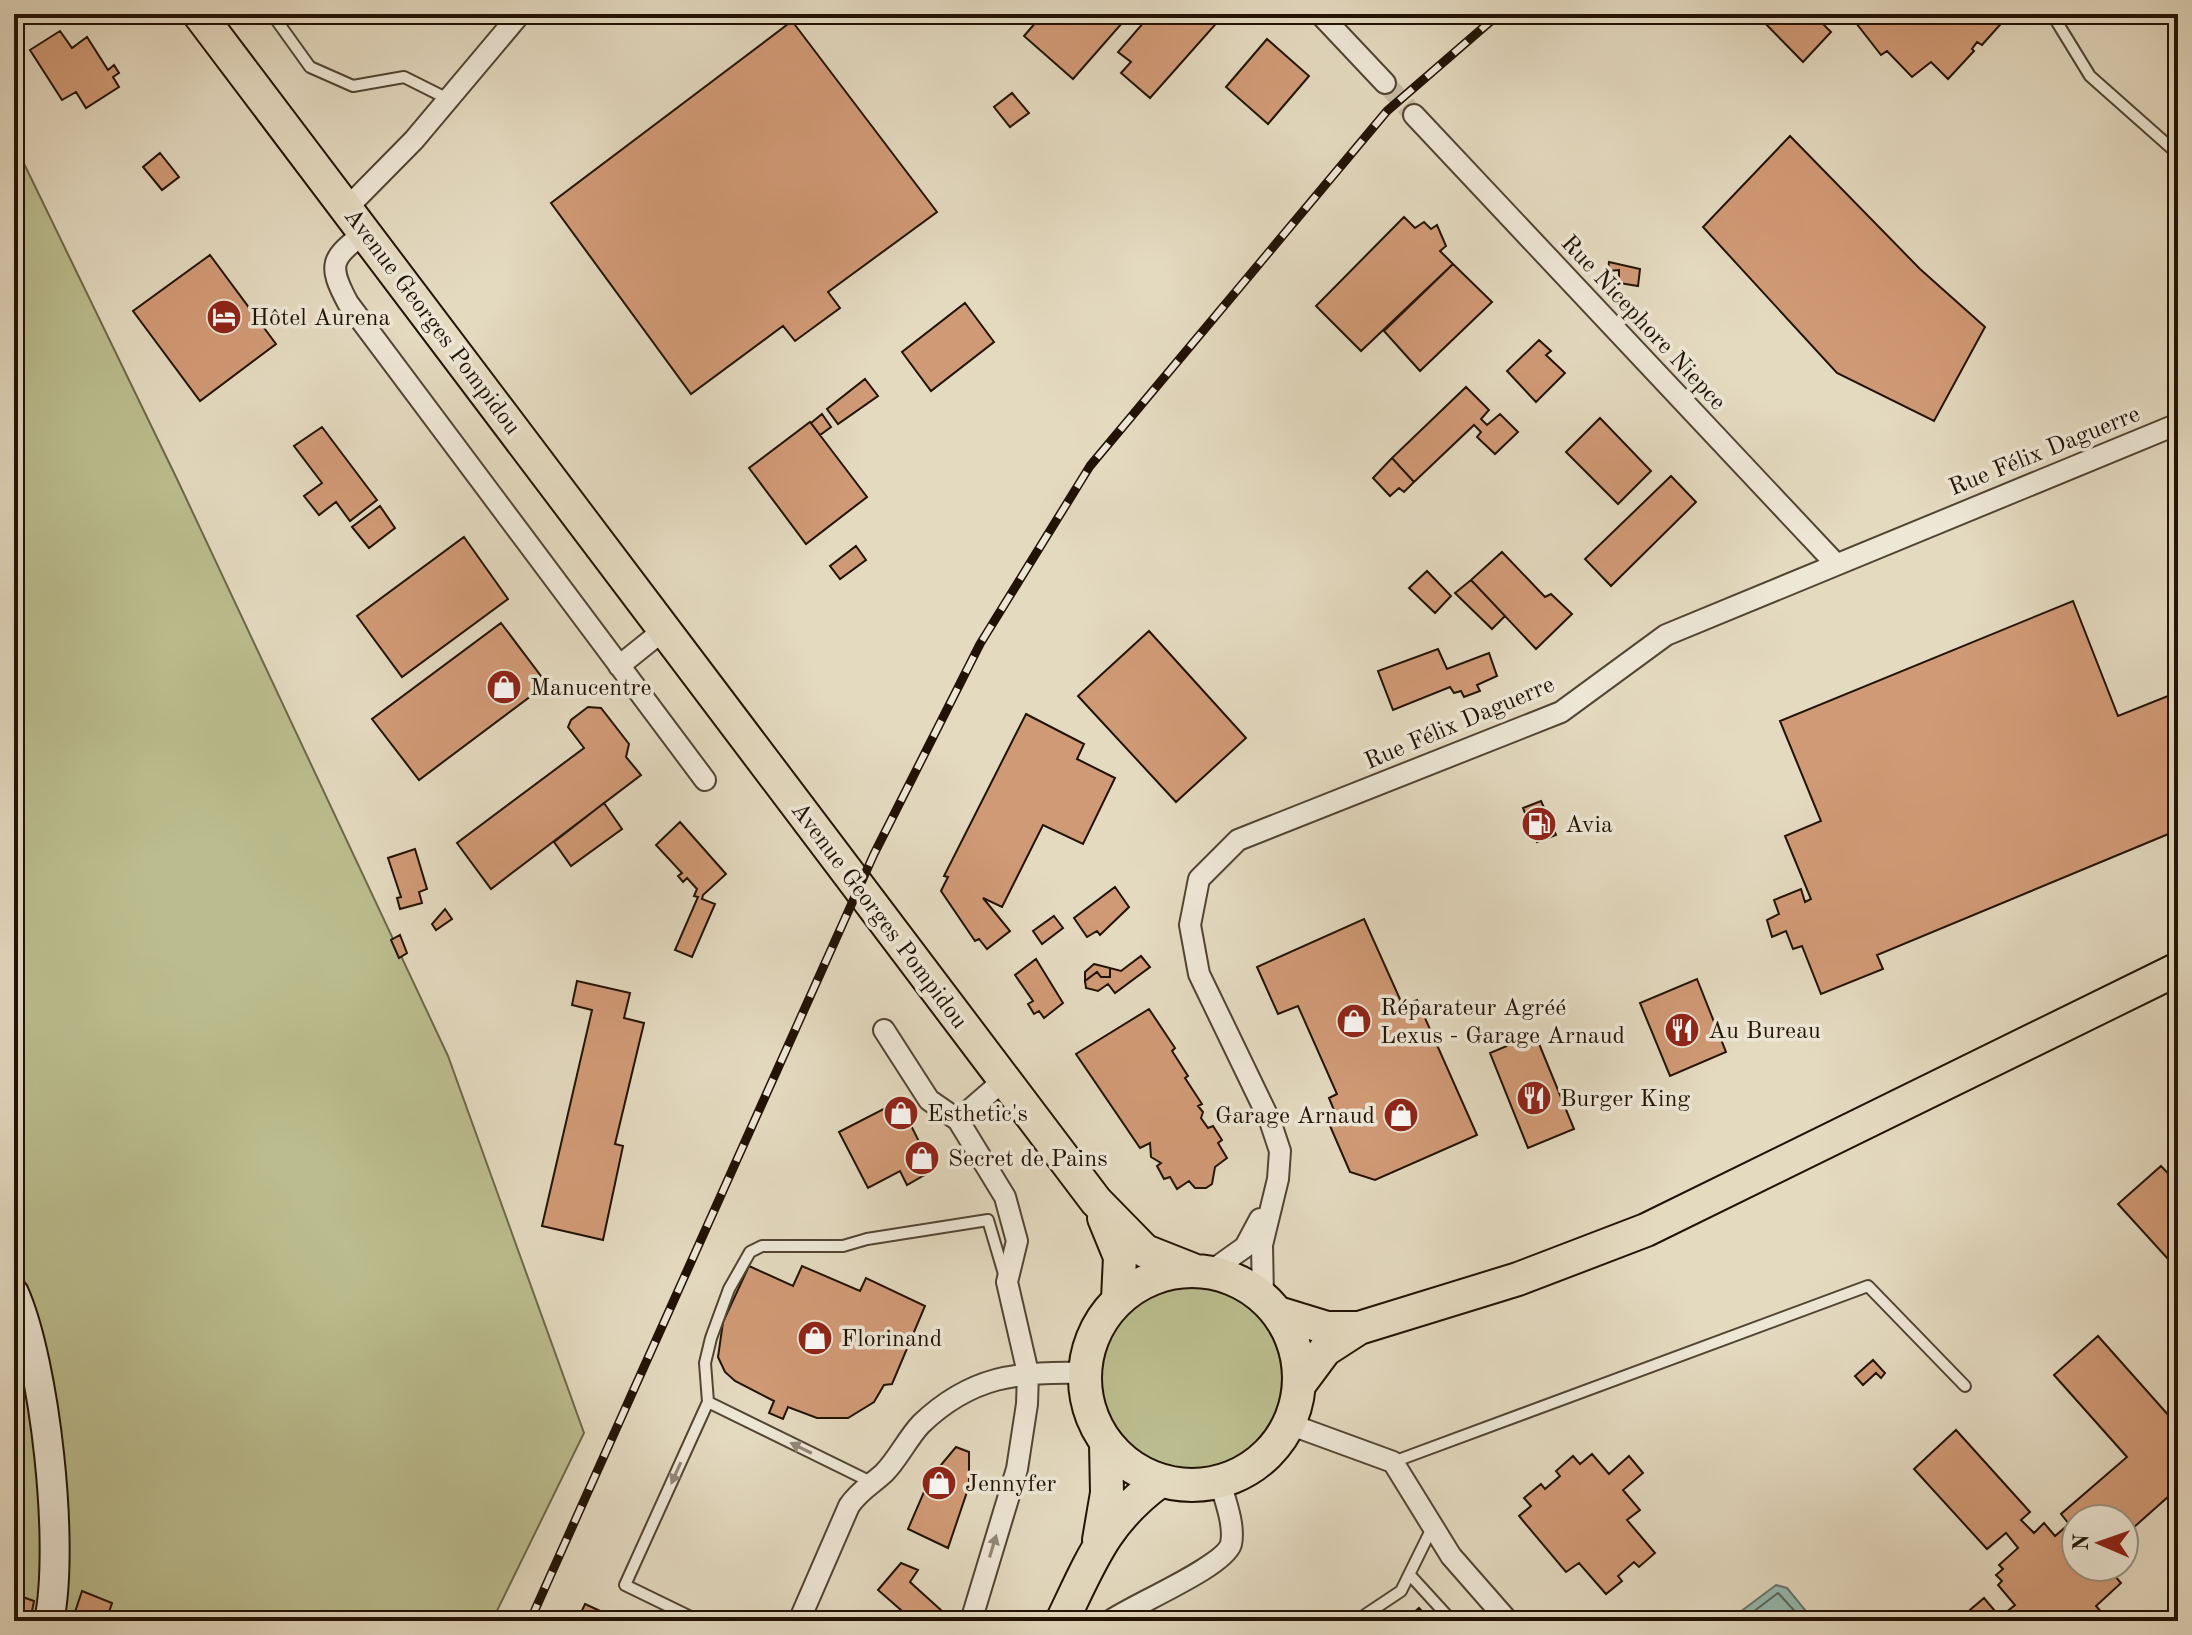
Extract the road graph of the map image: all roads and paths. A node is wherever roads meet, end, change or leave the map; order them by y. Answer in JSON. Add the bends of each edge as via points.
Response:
{"nodes":[{"id":1,"x":199,"y":14,"type":"edge"},
{"id":2,"x":272,"y":14,"type":"edge"},
{"id":3,"x":520,"y":14,"type":"edge"},
{"id":4,"x":1320,"y":14,"type":"edge"},
{"id":5,"x":2052,"y":14,"type":"edge"},
{"id":6,"x":1385,"y":83,"type":"tunnel mouth"},
{"id":7,"x":448,"y":99,"type":"junction"},
{"id":8,"x":1414,"y":115,"type":"tunnel mouth"},
{"id":9,"x":2178,"y":154,"type":"edge"},
{"id":10,"x":356,"y":220,"type":"junction"},
{"id":11,"x":2178,"y":424,"type":"edge"},
{"id":12,"x":1836,"y":564,"type":"junction"},
{"id":13,"x":665,"y":629,"type":"junction"},
{"id":14,"x":619,"y":666,"type":"junction"},
{"id":15,"x":705,"y":780,"type":"dead end"},
{"id":16,"x":2178,"y":969,"type":"edge"},
{"id":17,"x":884,"y":1030,"type":"dead end"},
{"id":18,"x":1004,"y":1080,"type":"junction"},
{"id":19,"x":958,"y":1120,"type":"junction"},
{"id":20,"x":1274,"y":1191,"type":"junction"},
{"id":21,"x":1096,"y":1201,"type":"junction"},
{"id":22,"x":1202,"y":1271,"type":"junction"},
{"id":23,"x":1007,"y":1282,"type":"junction"},
{"id":24,"x":14,"y":1293,"type":"edge"},
{"id":25,"x":1118,"y":1299,"type":"junction"},
{"id":26,"x":1270,"y":1305,"type":"junction"},
{"id":27,"x":1359,"y":1328,"type":"junction"},
{"id":28,"x":1028,"y":1373,"type":"junction"},
{"id":29,"x":1084,"y":1373,"type":"junction"},
{"id":30,"x":1299,"y":1385,"type":"junction"},
{"id":31,"x":1965,"y":1386,"type":"dead end"},
{"id":32,"x":708,"y":1402,"type":"junction"},
{"id":33,"x":1289,"y":1424,"type":"junction"},
{"id":34,"x":1106,"y":1443,"type":"junction"},
{"id":35,"x":1393,"y":1462,"type":"junction"},
{"id":36,"x":1160,"y":1481,"type":"junction"},
{"id":37,"x":871,"y":1482,"type":"junction"},
{"id":38,"x":1220,"y":1482,"type":"junction"},
{"id":39,"x":1432,"y":1528,"type":"junction"},
{"id":40,"x":1099,"y":1544,"type":"junction"},
{"id":41,"x":1410,"y":1575,"type":"junction"},
{"id":42,"x":49,"y":1621,"type":"edge"},
{"id":43,"x":699,"y":1621,"type":"edge"},
{"id":44,"x":799,"y":1621,"type":"edge"},
{"id":45,"x":971,"y":1621,"type":"edge"},
{"id":46,"x":1062,"y":1621,"type":"edge"},
{"id":47,"x":1110,"y":1621,"type":"edge"},
{"id":48,"x":1356,"y":1621,"type":"edge"},
{"id":49,"x":1452,"y":1621,"type":"edge"},
{"id":50,"x":1508,"y":1621,"type":"edge"}],
"edges":[{"from":1,"to":10,"type":"main road","name":"Avenue Georges Pompidou"},
{"from":2,"to":7,"type":"lane","via":[[310,67],[353,86],[404,77]]},
{"from":3,"to":7,"type":"street"},
{"from":4,"to":6,"type":"street"},
{"from":5,"to":9,"type":"lane","via":[[2090,76]]},
{"from":7,"to":10,"type":"street"},
{"from":8,"to":12,"type":"street","name":"Rue Nicephore Niepce"},
{"from":10,"to":13,"type":"main road","name":"Avenue Georges Pompidou"},
{"from":10,"to":14,"type":"street","via":[[334,265],[348,303]]},
{"from":11,"to":12,"type":"street","name":"Rue Félix Daguerre"},
{"from":12,"to":20,"type":"street","name":"Rue Félix Daguerre","via":[[1666,635],[1561,712],[1238,840],[1199,879],[1190,925],[1199,974],[1276,1137],[1280,1166]]},
{"from":13,"to":14,"type":"street"},
{"from":13,"to":18,"type":"main road","name":"Avenue Georges Pompidou"},
{"from":14,"to":15,"type":"street"},
{"from":16,"to":27,"type":"main road","via":[[1646,1230],[1518,1279]]},
{"from":17,"to":19,"type":"street","via":[[929,1100]]},
{"from":18,"to":19,"type":"street"},
{"from":18,"to":21,"type":"main road","name":"Avenue Georges Pompidou"},
{"from":19,"to":23,"type":"street","via":[[1005,1197],[1017,1241]]},
{"from":20,"to":22,"type":"street","name":"Rue Félix Daguerre","via":[[1245,1247]]},
{"from":20,"to":26,"type":"street","name":"Rue Félix Daguerre","via":[[1260,1257]]},
{"from":21,"to":22,"type":"main road","name":"Avenue Georges Pompidou","via":[[1145,1251]]},
{"from":21,"to":25,"type":"main road","name":"Avenue Georges Pompidou","via":[[1120,1257]]},
{"from":22,"to":25,"type":"main road","via":[[1153,1277]]},
{"from":22,"to":26,"type":"main road","via":[[1233,1278]]},
{"from":23,"to":28,"type":"street"},
{"from":23,"to":32,"type":"lane","via":[[988,1220],[843,1246],[762,1246],[741,1263],[717,1318],[705,1363]]},
{"from":24,"to":42,"type":"main road","via":[[35,1368],[49,1469],[56,1552]]},
{"from":25,"to":29,"type":"main road","via":[[1100,1321]]},
{"from":26,"to":27,"type":"main road","via":[[1327,1328]]},
{"from":26,"to":30,"type":"main road","via":[[1295,1347]]},
{"from":27,"to":30,"type":"main road","via":[[1325,1350]]},
{"from":28,"to":29,"type":"street"},
{"from":28,"to":37,"type":"street","via":[[975,1385],[947,1403]]},
{"from":45,"to":28,"type":"street","one_way":true,"via":[[1017,1469]]},
{"from":29,"to":34,"type":"main road","via":[[1093,1422]]},
{"from":30,"to":33,"type":"main road"},
{"from":31,"to":35,"type":"lane","via":[[1868,1286]]},
{"from":37,"to":32,"type":"lane","one_way":true},
{"from":32,"to":43,"type":"lane","one_way":true,"via":[[625,1585]]},
{"from":33,"to":35,"type":"street"},
{"from":33,"to":38,"type":"main road","via":[[1272,1450],[1249,1469]]},
{"from":34,"to":36,"type":"main road","via":[[1130,1466]]},
{"from":34,"to":40,"type":"main road","via":[[1107,1493]]},
{"from":35,"to":39,"type":"street"},
{"from":36,"to":38,"type":"main road","via":[[1190,1486]]},
{"from":36,"to":40,"type":"main road","via":[[1130,1503]]},
{"from":37,"to":44,"type":"street","via":[[849,1506]]},
{"from":38,"to":47,"type":"street","via":[[1230,1523],[1226,1553]]},
{"from":39,"to":41,"type":"lane"},
{"from":39,"to":50,"type":"street"},
{"from":40,"to":46,"type":"main road"},
{"from":41,"to":48,"type":"lane","via":[[1401,1591]]},
{"from":41,"to":49,"type":"lane"}]}
